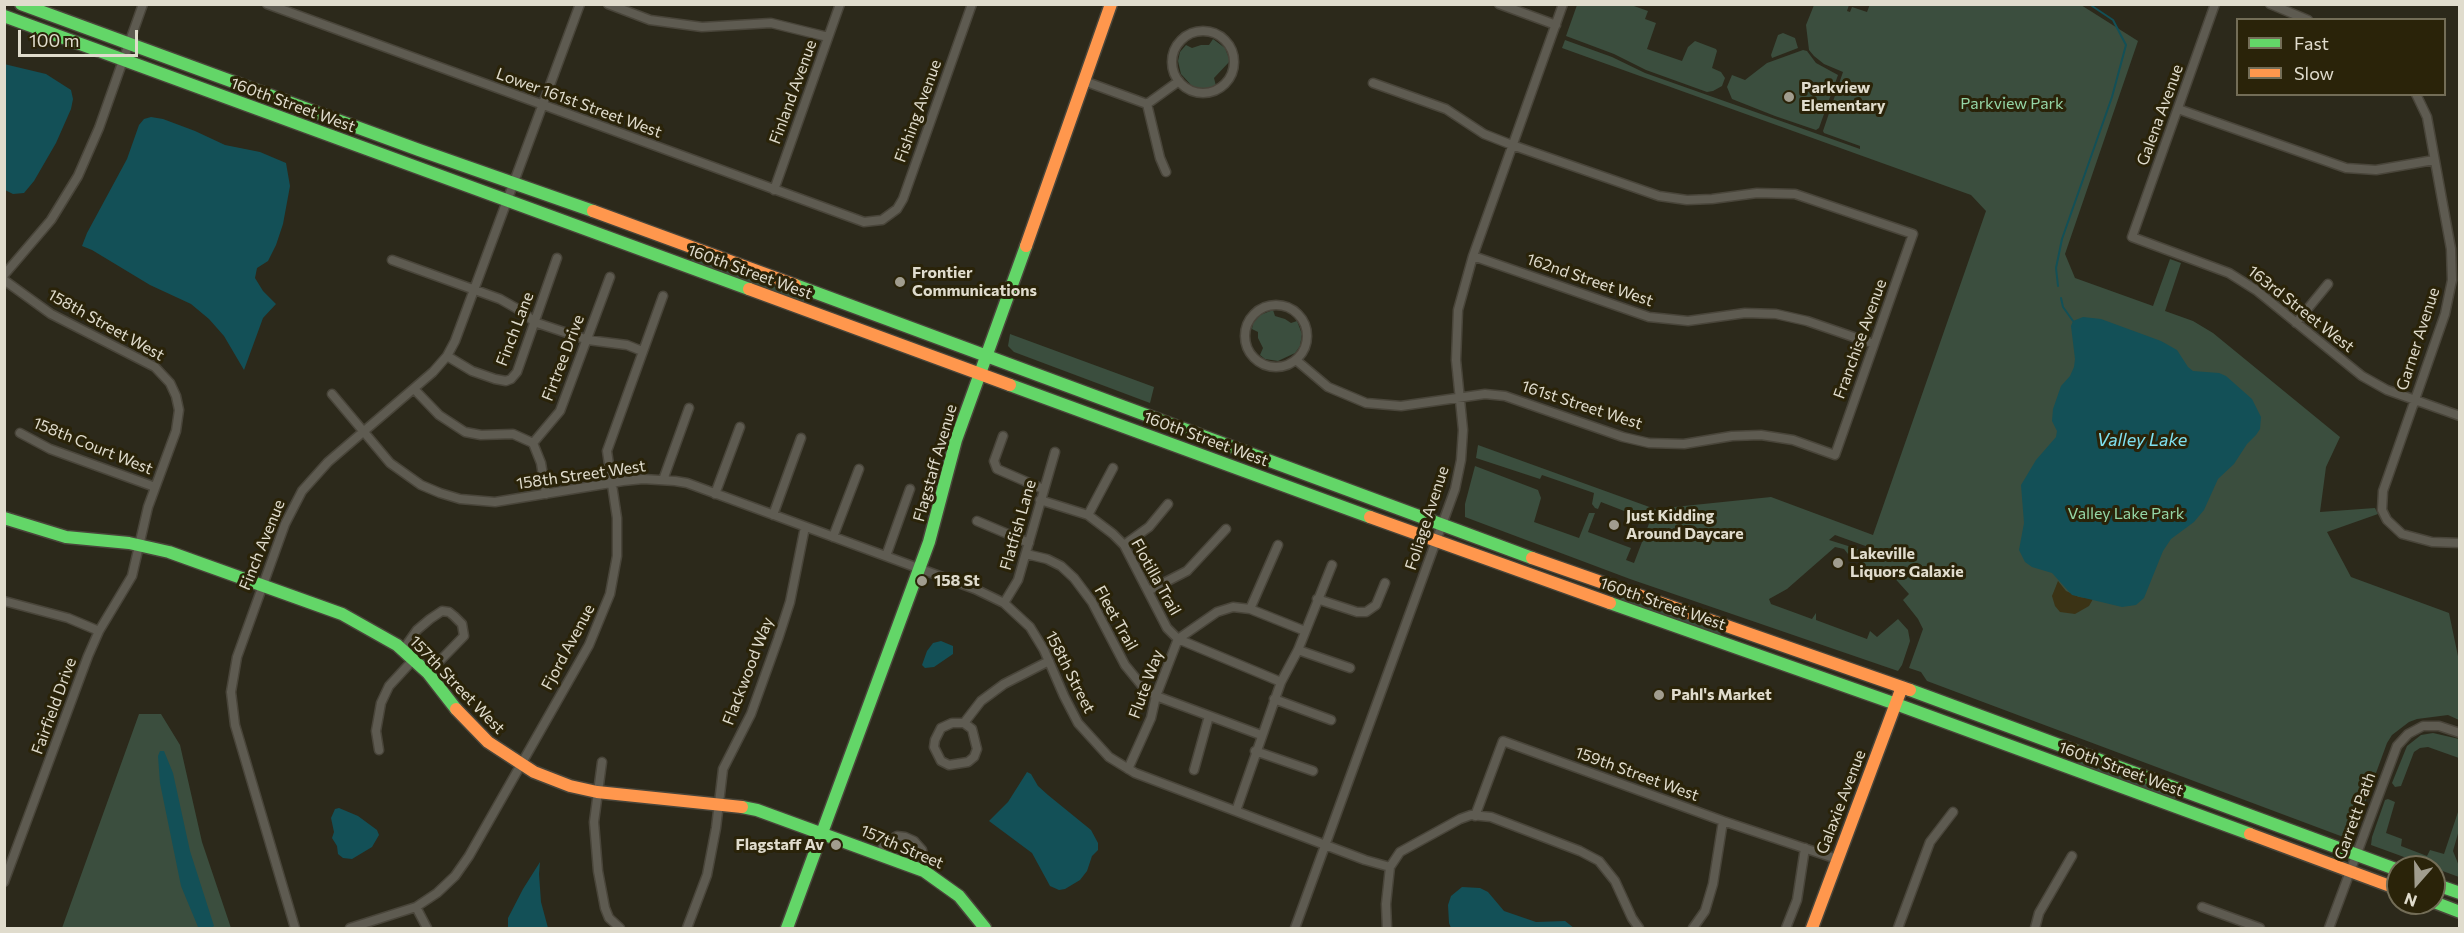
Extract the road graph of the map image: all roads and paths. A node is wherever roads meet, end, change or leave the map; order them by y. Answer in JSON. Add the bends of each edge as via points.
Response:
{"nodes":[{"id":1,"x":21,"y":4,"type":"edge"},
{"id":2,"x":143,"y":4,"type":"edge"},
{"id":3,"x":267,"y":4,"type":"edge"},
{"id":4,"x":580,"y":4,"type":"edge"},
{"id":5,"x":608,"y":4,"type":"edge"},
{"id":6,"x":840,"y":4,"type":"edge"},
{"id":7,"x":972,"y":4,"type":"edge"},
{"id":8,"x":1111,"y":4,"type":"edge"},
{"id":9,"x":1498,"y":4,"type":"edge"},
{"id":10,"x":1563,"y":4,"type":"edge"},
{"id":11,"x":2215,"y":4,"type":"edge"},
{"id":12,"x":2270,"y":4,"type":"edge"},
{"id":13,"x":4,"y":16,"type":"edge"},
{"id":14,"x":2303,"y":18,"type":"edge"},
{"id":15,"x":1556,"y":25,"type":"junction"},
{"id":16,"x":828,"y":37,"type":"junction"},
{"id":17,"x":129,"y":44,"type":"junction"},
{"id":18,"x":124,"y":61,"type":"junction"},
{"id":19,"x":1084,"y":81,"type":"junction"},
{"id":20,"x":1179,"y":81,"type":"junction"},
{"id":21,"x":1373,"y":83,"type":"dead end"},
{"id":22,"x":2417,"y":96,"type":"edge"},
{"id":23,"x":1147,"y":104,"type":"junction"},
{"id":24,"x":543,"y":106,"type":"junction"},
{"id":25,"x":2178,"y":109,"type":"junction"},
{"id":26,"x":1512,"y":145,"type":"junction"},
{"id":27,"x":2434,"y":160,"type":"junction"},
{"id":28,"x":1166,"y":172,"type":"dead end"},
{"id":29,"x":515,"y":182,"type":"junction"},
{"id":30,"x":774,"y":190,"type":"junction"},
{"id":31,"x":508,"y":201,"type":"junction"},
{"id":32,"x":882,"y":220,"type":"joint"},
{"id":33,"x":2132,"y":237,"type":"joint"},
{"id":34,"x":1473,"y":256,"type":"junction"},
{"id":35,"x":557,"y":258,"type":"dead end"},
{"id":36,"x":392,"y":260,"type":"dead end"},
{"id":37,"x":4,"y":275,"type":"edge"},
{"id":38,"x":610,"y":278,"type":"dead end"},
{"id":39,"x":4,"y":280,"type":"edge"},
{"id":40,"x":2328,"y":284,"type":"dead end"},
{"id":41,"x":475,"y":291,"type":"junction"},
{"id":42,"x":663,"y":296,"type":"dead end"},
{"id":43,"x":534,"y":322,"type":"junction"},
{"id":44,"x":2296,"y":323,"type":"junction"},
{"id":45,"x":588,"y":340,"type":"junction"},
{"id":46,"x":1874,"y":344,"type":"junction"},
{"id":47,"x":642,"y":351,"type":"junction"},
{"id":48,"x":447,"y":356,"type":"junction"},
{"id":49,"x":987,"y":358,"type":"junction"},
{"id":50,"x":1296,"y":360,"type":"junction"},
{"id":51,"x":980,"y":374,"type":"junction"},
{"id":52,"x":415,"y":390,"type":"junction"},
{"id":53,"x":332,"y":394,"type":"dead end"},
{"id":54,"x":1460,"y":397,"type":"junction"},
{"id":55,"x":2414,"y":400,"type":"junction"},
{"id":56,"x":689,"y":408,"type":"dead end"},
{"id":57,"x":2460,"y":416,"type":"edge"},
{"id":58,"x":740,"y":427,"type":"dead end"},
{"id":59,"x":363,"y":432,"type":"junction"},
{"id":60,"x":20,"y":433,"type":"dead end"},
{"id":61,"x":1003,"y":436,"type":"dead end"},
{"id":62,"x":801,"y":438,"type":"dead end"},
{"id":63,"x":533,"y":443,"type":"junction"},
{"id":64,"x":1054,"y":452,"type":"dead end"},
{"id":65,"x":1835,"y":455,"type":"joint"},
{"id":66,"x":1113,"y":468,"type":"dead end"},
{"id":67,"x":859,"y":470,"type":"dead end"},
{"id":68,"x":663,"y":480,"type":"junction"},
{"id":69,"x":612,"y":483,"type":"junction"},
{"id":70,"x":155,"y":487,"type":"junction"},
{"id":71,"x":910,"y":489,"type":"dead end"},
{"id":72,"x":1043,"y":489,"type":"junction"},
{"id":73,"x":546,"y":494,"type":"junction"},
{"id":74,"x":715,"y":494,"type":"junction"},
{"id":75,"x":1040,"y":501,"type":"junction"},
{"id":76,"x":1168,"y":504,"type":"dead end"},
{"id":77,"x":1089,"y":515,"type":"junction"},
{"id":78,"x":773,"y":516,"type":"junction"},
{"id":79,"x":4,"y":518,"type":"edge"},
{"id":80,"x":977,"y":522,"type":"dead end"},
{"id":81,"x":1443,"y":525,"type":"junction"},
{"id":82,"x":805,"y":527,"type":"junction"},
{"id":83,"x":1226,"y":529,"type":"dead end"},
{"id":84,"x":833,"y":537,"type":"junction"},
{"id":85,"x":1437,"y":541,"type":"junction"},
{"id":86,"x":1029,"y":543,"type":"junction"},
{"id":87,"x":2460,"y":543,"type":"edge"},
{"id":88,"x":140,"y":545,"type":"junction"},
{"id":89,"x":1124,"y":545,"type":"junction"},
{"id":90,"x":1278,"y":545,"type":"dead end"},
{"id":91,"x":1026,"y":554,"type":"junction"},
{"id":92,"x":885,"y":556,"type":"junction"},
{"id":93,"x":1332,"y":565,"type":"dead end"},
{"id":94,"x":919,"y":569,"type":"junction"},
{"id":95,"x":1384,"y":583,"type":"dead end"},
{"id":96,"x":262,"y":585,"type":"junction"},
{"id":97,"x":1148,"y":591,"type":"junction"},
{"id":98,"x":1317,"y":599,"type":"junction"},
{"id":99,"x":4,"y":600,"type":"edge"},
{"id":100,"x":1004,"y":603,"type":"junction"},
{"id":101,"x":1250,"y":609,"type":"junction"},
{"id":102,"x":99,"y":631,"type":"junction"},
{"id":103,"x":1305,"y":631,"type":"junction"},
{"id":104,"x":1178,"y":639,"type":"junction"},
{"id":105,"x":403,"y":650,"type":"junction"},
{"id":106,"x":1298,"y":650,"type":"junction"},
{"id":107,"x":413,"y":660,"type":"junction"},
{"id":108,"x":1049,"y":661,"type":"junction"},
{"id":109,"x":1350,"y":668,"type":"dead end"},
{"id":110,"x":428,"y":673,"type":"junction"},
{"id":111,"x":1281,"y":682,"type":"junction"},
{"id":112,"x":1902,"y":687,"type":"junction"},
{"id":113,"x":1156,"y":696,"type":"junction"},
{"id":114,"x":1274,"y":699,"type":"junction"},
{"id":115,"x":1896,"y":704,"type":"junction"},
{"id":116,"x":1209,"y":716,"type":"junction"},
{"id":117,"x":1331,"y":720,"type":"dead end"},
{"id":118,"x":964,"y":723,"type":"junction"},
{"id":119,"x":2460,"y":733,"type":"edge"},
{"id":120,"x":1261,"y":735,"type":"junction"},
{"id":121,"x":379,"y":750,"type":"dead end"},
{"id":122,"x":1255,"y":751,"type":"junction"},
{"id":123,"x":602,"y":762,"type":"dead end"},
{"id":124,"x":521,"y":765,"type":"junction"},
{"id":125,"x":1128,"y":770,"type":"junction"},
{"id":126,"x":1194,"y":770,"type":"dead end"},
{"id":127,"x":1313,"y":771,"type":"dead end"},
{"id":128,"x":597,"y":792,"type":"junction"},
{"id":129,"x":717,"y":804,"type":"junction"},
{"id":130,"x":1236,"y":811,"type":"junction"},
{"id":131,"x":1953,"y":812,"type":"dead end"},
{"id":132,"x":1475,"y":816,"type":"junction"},
{"id":133,"x":1723,"y":821,"type":"junction"},
{"id":134,"x":822,"y":833,"type":"junction"},
{"id":135,"x":1325,"y":844,"type":"junction"},
{"id":136,"x":1805,"y":848,"type":"junction"},
{"id":137,"x":880,"y":854,"type":"junction"},
{"id":138,"x":2356,"y":855,"type":"junction"},
{"id":139,"x":2072,"y":856,"type":"dead end"},
{"id":140,"x":1837,"y":859,"type":"junction"},
{"id":141,"x":2386,"y":866,"type":"edge"},
{"id":142,"x":1390,"y":867,"type":"junction"},
{"id":143,"x":921,"y":870,"type":"junction"},
{"id":144,"x":2351,"y":871,"type":"junction"},
{"id":145,"x":4,"y":882,"type":"edge"},
{"id":146,"x":2386,"y":884,"type":"edge"},
{"id":147,"x":416,"y":907,"type":"junction"},
{"id":148,"x":2202,"y":907,"type":"dead end"},
{"id":149,"x":295,"y":928,"type":"edge"},
{"id":150,"x":350,"y":928,"type":"edge"},
{"id":151,"x":427,"y":928,"type":"edge"},
{"id":152,"x":620,"y":928,"type":"edge"},
{"id":153,"x":687,"y":928,"type":"edge"},
{"id":154,"x":787,"y":928,"type":"edge"},
{"id":155,"x":985,"y":928,"type":"edge"},
{"id":156,"x":1295,"y":928,"type":"edge"},
{"id":157,"x":1387,"y":928,"type":"edge"},
{"id":158,"x":1639,"y":928,"type":"edge"},
{"id":159,"x":1693,"y":928,"type":"edge"},
{"id":160,"x":1786,"y":928,"type":"edge"},
{"id":161,"x":1812,"y":928,"type":"edge"},
{"id":162,"x":1898,"y":928,"type":"edge"},
{"id":163,"x":2035,"y":928,"type":"edge"},
{"id":164,"x":2260,"y":928,"type":"edge"},
{"id":165,"x":2329,"y":928,"type":"edge"}],
"edges":[{"from":1,"to":17,"type":"main road","name":"160th Street West"},
{"from":2,"to":17,"type":"street"},
{"from":3,"to":24,"type":"street","name":"Lower 161st Street West"},
{"from":4,"to":24,"type":"street","name":"Finch Avenue"},
{"from":5,"to":16,"type":"street","via":[[650,20],[702,27],[771,23]]},
{"from":6,"to":16,"type":"street","name":"Finland Avenue"},
{"from":7,"to":32,"type":"street","name":"Fishing Avenue","via":[[903,199]]},
{"from":8,"to":19,"type":"main road","name":"Flagstaff Avenue"},
{"from":9,"to":15,"type":"street"},
{"from":10,"to":15,"type":"street","name":"Foliage Avenue"},
{"from":11,"to":25,"type":"street","name":"Galena Avenue"},
{"from":12,"to":14,"type":"street"},
{"from":13,"to":18,"type":"main road","name":"160th Street West"},
{"from":15,"to":26,"type":"street","name":"Foliage Avenue"},
{"from":16,"to":30,"type":"street","name":"Finland Avenue"},
{"from":17,"to":18,"type":"street"},
{"from":17,"to":29,"type":"main road","name":"160th Street West"},
{"from":18,"to":31,"type":"main road","name":"160th Street West"},
{"from":18,"to":37,"type":"street","via":[[93,145],[70,191],[41,234]]},
{"from":19,"to":23,"type":"street"},
{"from":19,"to":49,"type":"main road","name":"Flagstaff Avenue"},
{"from":20,"to":20,"type":"street","via":[[1198,93],[1220,88],[1233,70],[1230,47],[1212,33],[1189,35],[1178,45],[1172,59]]},
{"from":20,"to":23,"type":"street"},
{"from":21,"to":26,"type":"street","via":[[1446,110],[1484,134]]},
{"from":22,"to":27,"type":"street","name":"Garner Avenue","via":[[2427,117]]},
{"from":23,"to":28,"type":"street"},
{"from":24,"to":29,"type":"street","name":"Finch Avenue"},
{"from":24,"to":30,"type":"street","name":"Lower 161st Street West"},
{"from":25,"to":27,"type":"street","via":[[2346,168],[2376,170]]},
{"from":25,"to":33,"type":"street","name":"Galena Avenue"},
{"from":26,"to":34,"type":"street","name":"Foliage Avenue"},
{"from":26,"to":46,"type":"street","name":"Franchise Avenue","via":[[1659,196],[1687,200],[1757,193],[1795,194],[1913,234]]},
{"from":27,"to":55,"type":"street","name":"Garner Avenue","via":[[2451,249],[2452,280],[2447,307]]},
{"from":29,"to":31,"type":"street","name":"Finch Avenue"},
{"from":29,"to":49,"type":"main road","name":"160th Street West"},
{"from":30,"to":32,"type":"street","name":"Lower 161st Street West","via":[[864,222]]},
{"from":31,"to":41,"type":"street","name":"Finch Avenue"},
{"from":31,"to":51,"type":"main road","name":"160th Street West"},
{"from":33,"to":44,"type":"street","name":"163rd Street West","via":[[2229,273]]},
{"from":34,"to":46,"type":"street","name":"162nd Street West","via":[[1649,317],[1688,321],[1745,313],[1776,314]]},
{"from":34,"to":54,"type":"street","name":"Foliage Avenue","via":[[1458,310],[1456,360]]},
{"from":35,"to":43,"type":"street","name":"Finch Lane"},
{"from":36,"to":41,"type":"street"},
{"from":38,"to":45,"type":"street","name":"Firtree Drive"},
{"from":39,"to":70,"type":"street","name":"158th Street West","via":[[51,314],[155,367],[170,383],[179,417]]},
{"from":40,"to":44,"type":"street"},
{"from":41,"to":43,"type":"street","via":[[500,299]]},
{"from":41,"to":48,"type":"street","name":"Finch Avenue"},
{"from":42,"to":47,"type":"street","name":"Fjord Avenue"},
{"from":43,"to":45,"type":"street"},
{"from":43,"to":48,"type":"street","name":"Finch Lane","via":[[512,379],[506,381],[472,371]]},
{"from":44,"to":55,"type":"street","name":"163rd Street West","via":[[2362,376]]},
{"from":45,"to":47,"type":"street"},
{"from":45,"to":63,"type":"street","name":"Firtree Drive","via":[[560,411]]},
{"from":46,"to":65,"type":"street","name":"Franchise Avenue"},
{"from":47,"to":69,"type":"street","name":"Fjord Avenue","via":[[607,451]]},
{"from":48,"to":52,"type":"street","name":"Finch Avenue"},
{"from":49,"to":51,"type":"main road","name":"Flagstaff Avenue"},
{"from":49,"to":81,"type":"main road","name":"160th Street West"},
{"from":50,"to":50,"type":"street","via":[[1307,342],[1299,315],[1283,306],[1259,310],[1247,327],[1250,353],[1258,361],[1276,367]]},
{"from":50,"to":54,"type":"street","name":"161st Street West","via":[[1328,387],[1366,403],[1401,406]]},
{"from":51,"to":85,"type":"main road","name":"160th Street West"},
{"from":51,"to":94,"type":"main road","name":"Flagstaff Avenue","via":[[956,440],[938,514]]},
{"from":52,"to":59,"type":"street","name":"Finch Avenue"},
{"from":52,"to":63,"type":"street","via":[[438,415],[465,432],[513,434]]},
{"from":53,"to":59,"type":"street","name":"158th Street West"},
{"from":54,"to":65,"type":"street","name":"161st Street West","via":[[1485,393],[1506,396],[1649,443],[1684,444],[1761,435],[1793,440]]},
{"from":54,"to":81,"type":"street","name":"Foliage Avenue","via":[[1461,460]]},
{"from":55,"to":57,"type":"street","name":"163rd Street West"},
{"from":55,"to":87,"type":"street","name":"Garner Avenue","via":[[2383,490],[2382,510],[2402,534],[2432,542]]},
{"from":56,"to":68,"type":"street"},
{"from":58,"to":74,"type":"street"},
{"from":59,"to":73,"type":"street","name":"158th Street West","via":[[406,476],[440,493],[495,502]]},
{"from":59,"to":96,"type":"street","name":"Finch Avenue","via":[[302,491]]},
{"from":60,"to":70,"type":"street","name":"158th Court West","via":[[50,449]]},
{"from":61,"to":72,"type":"street","via":[[994,461],[997,469]]},
{"from":62,"to":78,"type":"street"},
{"from":63,"to":73,"type":"street"},
{"from":64,"to":72,"type":"street","name":"Flatfish Lane"},
{"from":66,"to":77,"type":"street"},
{"from":67,"to":84,"type":"street"},
{"from":68,"to":69,"type":"street","name":"158th Street West"},
{"from":68,"to":74,"type":"street","name":"158th Street West","via":[[687,483]]},
{"from":69,"to":73,"type":"street","name":"158th Street West"},
{"from":69,"to":124,"type":"street","name":"Fjord Avenue","via":[[617,556],[607,603],[589,645]]},
{"from":70,"to":88,"type":"street","name":"158th Street West"},
{"from":71,"to":92,"type":"street"},
{"from":72,"to":75,"type":"street","name":"Flatfish Lane"},
{"from":74,"to":78,"type":"street","name":"158th Street West"},
{"from":75,"to":77,"type":"street","name":"Flotilla Trail"},
{"from":75,"to":86,"type":"street","name":"Flatfish Lane"},
{"from":76,"to":89,"type":"street","via":[[1149,527]]},
{"from":77,"to":89,"type":"street","name":"Flotilla Trail"},
{"from":78,"to":82,"type":"street","name":"158th Street West"},
{"from":79,"to":88,"type":"main road","name":"157th Street West","via":[[66,537]]},
{"from":80,"to":86,"type":"street"},
{"from":81,"to":85,"type":"street","name":"Foliage Avenue"},
{"from":81,"to":112,"type":"main road","name":"160th Street West"},
{"from":82,"to":84,"type":"street","name":"158th Street West"},
{"from":82,"to":129,"type":"street","name":"Flackwood Way","via":[[790,602],[751,714],[723,769]]},
{"from":83,"to":97,"type":"street","via":[[1187,572]]},
{"from":84,"to":92,"type":"street","name":"158th Street West"},
{"from":85,"to":115,"type":"main road","name":"160th Street West"},
{"from":85,"to":135,"type":"street","name":"Foliage Avenue"},
{"from":86,"to":91,"type":"street","name":"Flatfish Lane"},
{"from":88,"to":96,"type":"main road","name":"157th Street West"},
{"from":88,"to":102,"type":"street","name":"Fairfield Drive","via":[[132,576]]},
{"from":89,"to":97,"type":"street","name":"Flotilla Trail"},
{"from":90,"to":101,"type":"street"},
{"from":91,"to":100,"type":"street","name":"Flatfish Lane","via":[[1018,580]]},
{"from":91,"to":113,"type":"street","name":"Fleet Trail","via":[[1047,559],[1074,578],[1092,602],[1125,665]]},
{"from":92,"to":94,"type":"street","name":"158th Street West"},
{"from":93,"to":98,"type":"street"},
{"from":94,"to":100,"type":"street","name":"158th Street"},
{"from":94,"to":134,"type":"main road","name":"Flagstaff Avenue"},
{"from":95,"to":98,"type":"street","via":[[1376,605],[1366,612]]},
{"from":96,"to":105,"type":"main road","name":"157th Street West","via":[[362,623]]},
{"from":96,"to":149,"type":"street","name":"Finch Avenue","via":[[237,657],[232,705]]},
{"from":97,"to":104,"type":"street","name":"Flotilla Trail","via":[[1167,628]]},
{"from":98,"to":103,"type":"street"},
{"from":99,"to":102,"type":"street"},
{"from":100,"to":108,"type":"street","name":"158th Street","via":[[1030,627]]},
{"from":101,"to":103,"type":"street","name":"Flute Way"},
{"from":101,"to":104,"type":"street","name":"Flute Way","via":[[1233,607],[1217,612]]},
{"from":102,"to":145,"type":"street","name":"Fairfield Drive"},
{"from":103,"to":106,"type":"street"},
{"from":104,"to":111,"type":"street","name":"Flotilla Trail"},
{"from":104,"to":113,"type":"street","name":"Flute Way"},
{"from":105,"to":107,"type":"main road","name":"157th Street West"},
{"from":105,"to":110,"type":"street","via":[[430,619],[442,611],[454,616],[462,624],[464,636]]},
{"from":106,"to":109,"type":"street"},
{"from":106,"to":111,"type":"street"},
{"from":107,"to":110,"type":"main road","name":"157th Street West"},
{"from":107,"to":121,"type":"street","via":[[389,686],[381,703],[376,731]]},
{"from":108,"to":118,"type":"street","via":[[1004,684],[981,701]]},
{"from":108,"to":125,"type":"street","name":"158th Street","via":[[1078,723],[1109,758]]},
{"from":110,"to":124,"type":"main road","name":"157th Street West","via":[[473,729]]},
{"from":111,"to":114,"type":"street"},
{"from":112,"to":115,"type":"main road","name":"Galaxie Avenue"},
{"from":112,"to":138,"type":"main road","name":"160th Street West"},
{"from":113,"to":116,"type":"street","name":"Fleet Trail"},
{"from":113,"to":125,"type":"street","name":"Flute Way","via":[[1151,718]]},
{"from":114,"to":117,"type":"street"},
{"from":114,"to":120,"type":"street"},
{"from":115,"to":140,"type":"main road","name":"Galaxie Avenue"},
{"from":115,"to":144,"type":"main road","name":"160th Street West"},
{"from":116,"to":120,"type":"street","name":"Fleet Trail"},
{"from":116,"to":126,"type":"street"},
{"from":118,"to":118,"type":"street","via":[[941,728],[935,740],[937,755],[949,765],[968,762],[977,749],[972,729]]},
{"from":119,"to":138,"type":"street","name":"Garrett Path","via":[[2423,726],[2397,746]]},
{"from":120,"to":122,"type":"street"},
{"from":122,"to":127,"type":"street"},
{"from":122,"to":130,"type":"street"},
{"from":123,"to":128,"type":"street"},
{"from":124,"to":128,"type":"main road","name":"157th Street West","via":[[557,781]]},
{"from":124,"to":147,"type":"street","name":"Fjord Avenue","via":[[462,868]]},
{"from":125,"to":130,"type":"street","name":"158th Street"},
{"from":128,"to":129,"type":"main road","name":"157th Street West"},
{"from":128,"to":152,"type":"street","via":[[594,822],[598,871],[605,908]]},
{"from":129,"to":134,"type":"main road","name":"157th Street West","via":[[757,810]]},
{"from":129,"to":153,"type":"street","name":"Flackwood Way","via":[[707,875]]},
{"from":130,"to":135,"type":"street","name":"158th Street"},
{"from":131,"to":162,"type":"street","via":[[1930,843]]},
{"from":132,"to":133,"type":"street","name":"159th Street West","via":[[1503,741]]},
{"from":132,"to":142,"type":"street","via":[[1460,819],[1400,852]]},
{"from":132,"to":158,"type":"street","via":[[1491,817],[1599,861],[1615,881]]},
{"from":133,"to":136,"type":"street","name":"159th Street West"},
{"from":133,"to":159,"type":"street","via":[[1713,884],[1705,911]]},
{"from":134,"to":137,"type":"main road","name":"157th Street"},
{"from":134,"to":154,"type":"main road","name":"Flagstaff Avenue"},
{"from":135,"to":142,"type":"street"},
{"from":135,"to":156,"type":"street","name":"Foliage Avenue"},
{"from":136,"to":140,"type":"street","name":"159th Street West"},
{"from":136,"to":160,"type":"street","via":[[1797,900]]},
{"from":137,"to":143,"type":"main road","name":"157th Street"},
{"from":137,"to":143,"type":"street","via":[[885,843],[897,836],[914,840],[924,858]]},
{"from":138,"to":141,"type":"main road","name":"160th Street West"},
{"from":138,"to":144,"type":"street","name":"Garrett Path"},
{"from":139,"to":163,"type":"street","via":[[2039,913]]},
{"from":140,"to":161,"type":"main road","name":"Galaxie Avenue"},
{"from":142,"to":157,"type":"street"},
{"from":143,"to":155,"type":"main road","name":"157th Street","via":[[959,896]]},
{"from":144,"to":146,"type":"main road","name":"160th Street West"},
{"from":144,"to":165,"type":"street","name":"Garrett Path"},
{"from":147,"to":150,"type":"street","name":"Fjord Avenue"},
{"from":147,"to":151,"type":"street"},
{"from":148,"to":164,"type":"street"}]}
